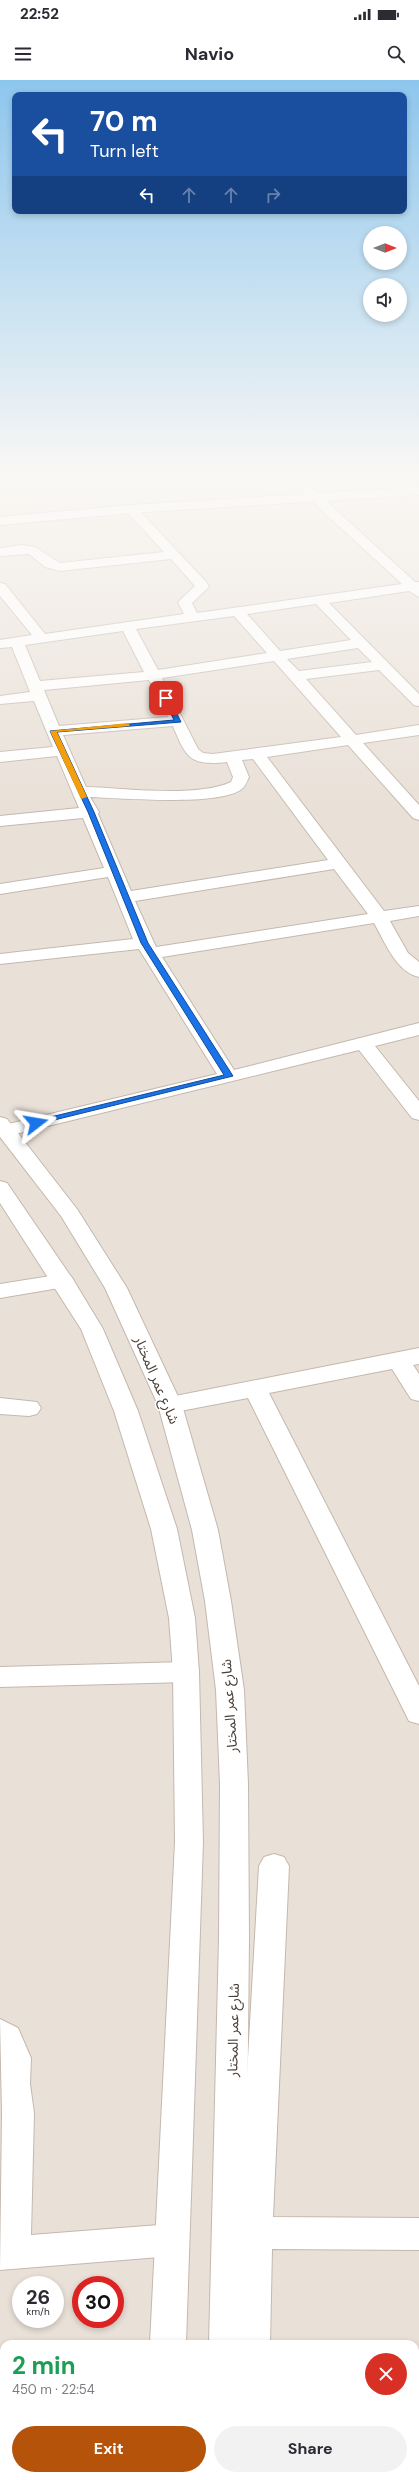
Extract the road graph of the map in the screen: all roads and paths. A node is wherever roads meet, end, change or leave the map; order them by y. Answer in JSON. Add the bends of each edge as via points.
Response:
{"nodes":[{"id":1,"x":2,"y":590,"type":"edge"},
{"id":2,"x":199,"y":590,"type":"edge"},
{"id":3,"x":407,"y":590,"type":"edge"},
{"id":4,"x":318,"y":599,"type":"junction"},
{"id":5,"x":236,"y":610,"type":"junction"},
{"id":6,"x":192,"y":616,"type":"junction"},
{"id":7,"x":127,"y":626,"type":"junction"},
{"id":8,"x":41,"y":638,"type":"junction"},
{"id":9,"x":17,"y":642,"type":"junction"},
{"id":10,"x":360,"y":643,"type":"junction"},
{"id":11,"x":0,"y":644,"type":"edge"},
{"id":12,"x":280,"y":657,"type":"junction"},
{"id":13,"x":382,"y":665,"type":"junction"},
{"id":14,"x":154,"y":675,"type":"junction"},
{"id":15,"x":295,"y":676,"type":"junction"},
{"id":16,"x":37,"y":691,"type":"junction"},
{"id":17,"x":0,"y":700,"type":"edge"},
{"id":18,"x":419,"y":702,"type":"edge"},
{"id":19,"x":178,"y":721,"type":"junction"},
{"id":20,"x":419,"y":730,"type":"edge"},
{"id":21,"x":54,"y":731,"type":"junction"},
{"id":22,"x":351,"y":740,"type":"junction"},
{"id":23,"x":61,"y":751,"type":"junction"},
{"id":24,"x":257,"y":754,"type":"junction"},
{"id":25,"x":0,"y":757,"type":"edge"},
{"id":26,"x":232,"y":757,"type":"junction"},
{"id":27,"x":81,"y":792,"type":"junction"},
{"id":28,"x":91,"y":812,"type":"junction"},
{"id":29,"x":419,"y":815,"type":"edge"},
{"id":30,"x":0,"y":821,"type":"edge"},
{"id":31,"x":339,"y":863,"type":"junction"},
{"id":32,"x":116,"y":871,"type":"junction"},
{"id":33,"x":0,"y":888,"type":"edge"},
{"id":34,"x":126,"y":897,"type":"junction"},
{"id":35,"x":419,"y":911,"type":"edge"},
{"id":36,"x":380,"y":918,"type":"junction"},
{"id":37,"x":149,"y":948,"type":"junction"},
{"id":38,"x":0,"y":959,"type":"edge"},
{"id":39,"x":419,"y":972,"type":"edge"},
{"id":40,"x":419,"y":1029,"type":"edge"},
{"id":41,"x":363,"y":1043,"type":"junction"},
{"id":42,"x":229,"y":1076,"type":"junction"},
{"id":43,"x":419,"y":1114,"type":"edge"},
{"id":44,"x":3,"y":1127,"type":"edge"},
{"id":45,"x":0,"y":1187,"type":"edge"},
{"id":46,"x":63,"y":1281,"type":"junction"},
{"id":47,"x":0,"y":1291,"type":"edge"},
{"id":48,"x":409,"y":1358,"type":"edge"},
{"id":49,"x":255,"y":1389,"type":"junction"},
{"id":50,"x":419,"y":1392,"type":"edge"},
{"id":51,"x":170,"y":1405,"type":"junction"},
{"id":52,"x":0,"y":1406,"type":"edge"},
{"id":53,"x":29,"y":1408,"type":"dead end"},
{"id":54,"x":186,"y":1672,"type":"junction"},
{"id":55,"x":0,"y":1677,"type":"edge"},
{"id":56,"x":419,"y":1713,"type":"edge"},
{"id":57,"x":274,"y":1866,"type":"dead end"},
{"id":58,"x":0,"y":2033,"type":"edge"},
{"id":59,"x":255,"y":2233,"type":"junction"},
{"id":60,"x":419,"y":2234,"type":"edge"},
{"id":61,"x":172,"y":2240,"type":"junction"},
{"id":62,"x":7,"y":2253,"type":"edge"},
{"id":63,"x":168,"y":2340,"type":"edge"},
{"id":64,"x":227,"y":2340,"type":"edge"},
{"id":65,"x":252,"y":2340,"type":"edge"}],
"edges":[{"from":1,"to":8,"type":"street"},
{"from":2,"to":6,"type":"street","via":[[185,602]]},
{"from":3,"to":4,"type":"street"},
{"from":4,"to":5,"type":"street"},
{"from":4,"to":10,"type":"street"},
{"from":5,"to":6,"type":"street"},
{"from":5,"to":12,"type":"street"},
{"from":6,"to":7,"type":"street"},
{"from":7,"to":8,"type":"street"},
{"from":7,"to":14,"type":"street"},
{"from":8,"to":9,"type":"street"},
{"from":9,"to":11,"type":"street"},
{"from":9,"to":16,"type":"street"},
{"from":10,"to":12,"type":"street"},
{"from":10,"to":13,"type":"street"},
{"from":12,"to":14,"type":"street"},
{"from":12,"to":15,"type":"street"},
{"from":13,"to":15,"type":"street"},
{"from":13,"to":18,"type":"street"},
{"from":14,"to":16,"type":"street"},
{"from":14,"to":19,"type":"street"},
{"from":15,"to":22,"type":"street"},
{"from":16,"to":17,"type":"street"},
{"from":16,"to":21,"type":"street"},
{"from":19,"to":21,"type":"street"},
{"from":19,"to":26,"type":"street","via":[[191,751],[198,757]]},
{"from":20,"to":22,"type":"street"},
{"from":21,"to":23,"type":"street"},
{"from":22,"to":24,"type":"street"},
{"from":22,"to":29,"type":"street"},
{"from":23,"to":25,"type":"street"},
{"from":23,"to":27,"type":"street"},
{"from":24,"to":26,"type":"street"},
{"from":24,"to":31,"type":"street"},
{"from":26,"to":27,"type":"street","via":[[242,777],[237,785],[223,791],[190,795]]},
{"from":27,"to":28,"type":"street"},
{"from":28,"to":30,"type":"street"},
{"from":28,"to":32,"type":"street"},
{"from":31,"to":34,"type":"street"},
{"from":31,"to":36,"type":"street"},
{"from":32,"to":33,"type":"street"},
{"from":32,"to":34,"type":"street"},
{"from":34,"to":37,"type":"street"},
{"from":35,"to":36,"type":"street"},
{"from":36,"to":37,"type":"street"},
{"from":36,"to":39,"type":"street","via":[[401,956]]},
{"from":37,"to":38,"type":"street"},
{"from":37,"to":42,"type":"street"},
{"from":40,"to":41,"type":"street"},
{"from":41,"to":42,"type":"street"},
{"from":41,"to":43,"type":"street"},
{"from":42,"to":44,"type":"street"},
{"from":44,"to":51,"type":"street","name":"شارع عمر المختار","via":[[70,1214],[116,1288]]},
{"from":45,"to":46,"type":"street"},
{"from":46,"to":47,"type":"street"},
{"from":46,"to":54,"type":"street","via":[[92,1330],[123,1404],[164,1528],[182,1618]]},
{"from":48,"to":49,"type":"street"},
{"from":48,"to":50,"type":"street"},
{"from":49,"to":51,"type":"street"},
{"from":49,"to":56,"type":"street"},
{"from":51,"to":64,"type":"street","name":"شارع عمر المختار","via":[[205,1530],[230,1690],[234,1784],[234,1938]]},
{"from":52,"to":53,"type":"street"},
{"from":54,"to":55,"type":"street"},
{"from":54,"to":61,"type":"street","via":[[189,1842]]},
{"from":57,"to":59,"type":"street"},
{"from":58,"to":62,"type":"street","via":[[7,2038],[15,2058],[14,2084],[18,2113]]},
{"from":59,"to":60,"type":"street"},
{"from":59,"to":65,"type":"street"},
{"from":61,"to":62,"type":"street"},
{"from":61,"to":63,"type":"street"}]}
